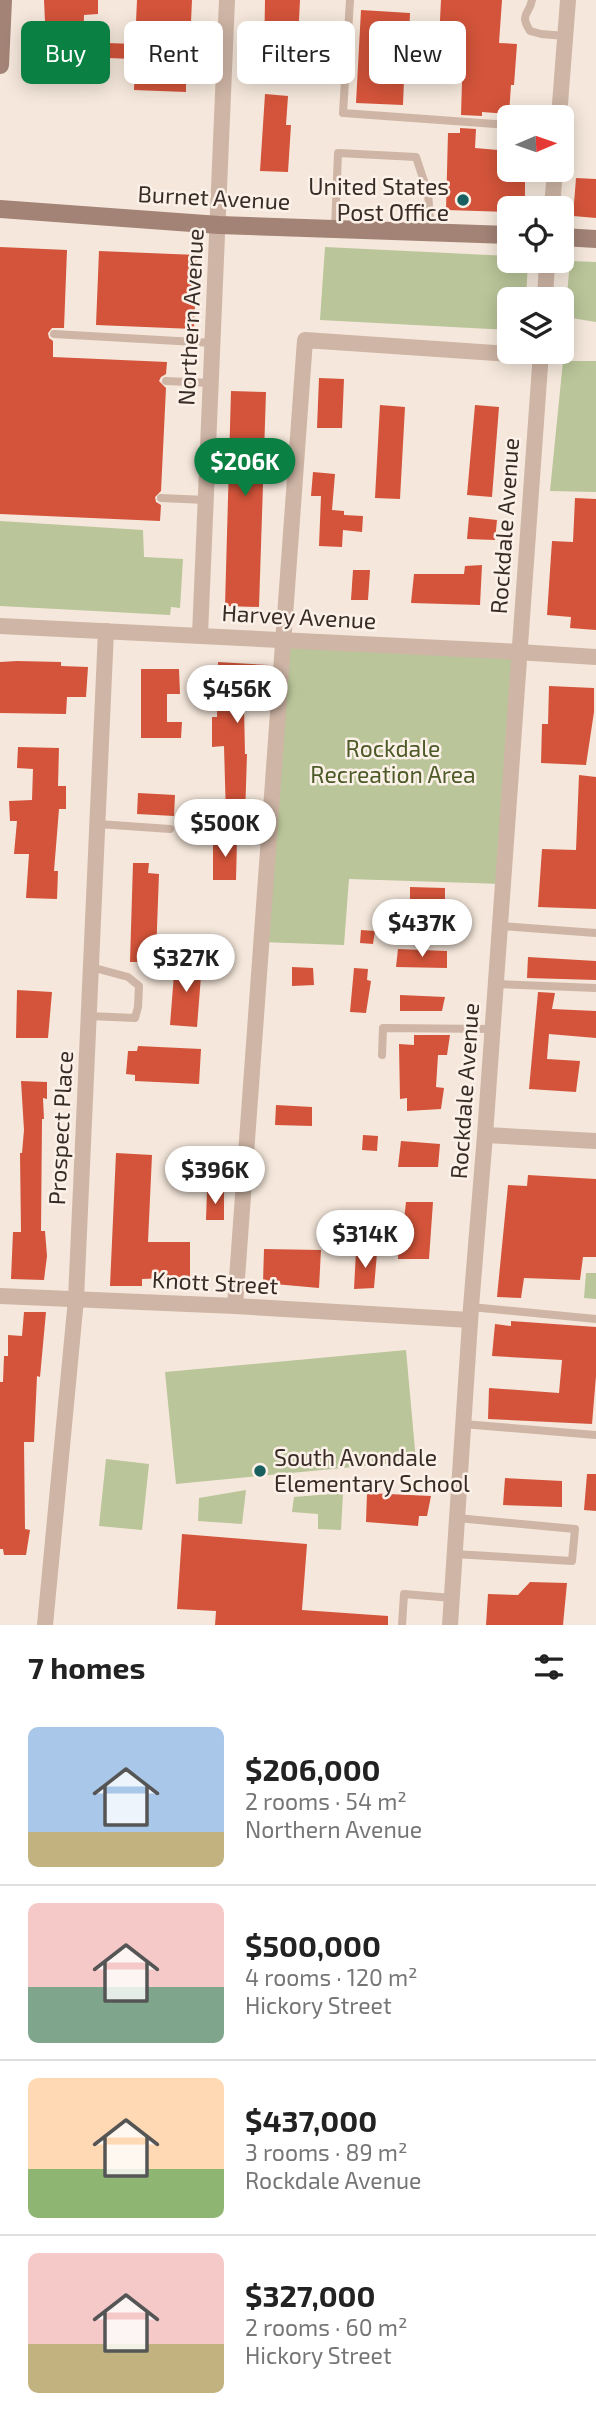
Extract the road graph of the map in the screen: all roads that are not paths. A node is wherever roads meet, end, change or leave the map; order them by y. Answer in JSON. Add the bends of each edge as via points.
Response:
{"nodes":[{"id":1,"x":3,"y":0,"type":"edge"},
{"id":2,"x":227,"y":0,"type":"edge"},
{"id":3,"x":350,"y":0,"type":"edge"},
{"id":4,"x":532,"y":0,"type":"edge"},
{"id":5,"x":568,"y":0,"type":"edge"},
{"id":6,"x":565,"y":36,"type":"junction"},
{"id":7,"x":0,"y":65,"type":"edge"},
{"id":8,"x":560,"y":105,"type":"edge"},
{"id":9,"x":497,"y":124,"type":"edge"},
{"id":10,"x":0,"y":209,"type":"edge"},
{"id":11,"x":219,"y":225,"type":"junction"},
{"id":12,"x":335,"y":228,"type":"junction"},
{"id":13,"x":431,"y":232,"type":"junction"},
{"id":14,"x":497,"y":235,"type":"edge"},
{"id":15,"x":574,"y":238,"type":"edge"},
{"id":16,"x":596,"y":239,"type":"edge"},
{"id":17,"x":54,"y":334,"type":"dead end"},
{"id":18,"x":213,"y":343,"type":"junction"},
{"id":19,"x":497,"y":351,"type":"edge"},
{"id":20,"x":540,"y":364,"type":"edge"},
{"id":21,"x":166,"y":381,"type":"dead end"},
{"id":22,"x":211,"y":383,"type":"junction"},
{"id":23,"x":161,"y":498,"type":"dead end"},
{"id":24,"x":206,"y":500,"type":"junction"},
{"id":25,"x":0,"y":626,"type":"edge"},
{"id":26,"x":106,"y":631,"type":"junction"},
{"id":27,"x":200,"y":635,"type":"junction"},
{"id":28,"x":283,"y":639,"type":"junction"},
{"id":29,"x":519,"y":652,"type":"junction"},
{"id":30,"x":596,"y":657,"type":"edge"},
{"id":31,"x":98,"y":824,"type":"junction"},
{"id":32,"x":170,"y":829,"type":"dead end"},
{"id":33,"x":500,"y":926,"type":"junction"},
{"id":34,"x":596,"y":933,"type":"edge"},
{"id":35,"x":91,"y":967,"type":"junction"},
{"id":36,"x":496,"y":984,"type":"junction"},
{"id":37,"x":596,"y":988,"type":"edge"},
{"id":38,"x":89,"y":1016,"type":"junction"},
{"id":39,"x":492,"y":1029,"type":"junction"},
{"id":40,"x":382,"y":1055,"type":"dead end"},
{"id":41,"x":485,"y":1135,"type":"junction"},
{"id":42,"x":596,"y":1141,"type":"edge"},
{"id":43,"x":0,"y":1296,"type":"edge"},
{"id":44,"x":76,"y":1299,"type":"junction"},
{"id":45,"x":234,"y":1306,"type":"junction"},
{"id":46,"x":470,"y":1314,"type":"junction"},
{"id":47,"x":596,"y":1319,"type":"edge"},
{"id":48,"x":463,"y":1423,"type":"junction"},
{"id":49,"x":596,"y":1435,"type":"edge"},
{"id":50,"x":457,"y":1518,"type":"junction"},
{"id":51,"x":454,"y":1553,"type":"junction"},
{"id":52,"x":452,"y":1598,"type":"junction"},
{"id":53,"x":45,"y":1625,"type":"edge"},
{"id":54,"x":402,"y":1625,"type":"edge"},
{"id":55,"x":450,"y":1625,"type":"edge"}],
"edges":[{"from":1,"to":7,"type":"street"},
{"from":2,"to":11,"type":"street","name":"Northern Avenue"},
{"from":3,"to":9,"type":"lane","via":[[343,113]]},
{"from":4,"to":6,"type":"lane","via":[[524,21],[530,31]]},
{"from":5,"to":6,"type":"street"},
{"from":6,"to":8,"type":"street"},
{"from":10,"to":11,"type":"street","name":"Burnet Avenue"},
{"from":11,"to":12,"type":"street","name":"Burnet Avenue"},
{"from":11,"to":18,"type":"street","name":"Northern Avenue"},
{"from":12,"to":13,"type":"street","name":"Burnet Avenue"},
{"from":12,"to":13,"type":"lane","via":[[338,153],[416,157],[428,193]]},
{"from":13,"to":14,"type":"street","name":"Burnet Avenue"},
{"from":15,"to":16,"type":"street"},
{"from":17,"to":18,"type":"lane"},
{"from":18,"to":22,"type":"street","name":"Northern Avenue"},
{"from":19,"to":28,"type":"street","via":[[305,340]]},
{"from":20,"to":29,"type":"street","name":"Rockdale Avenue"},
{"from":21,"to":22,"type":"lane"},
{"from":22,"to":24,"type":"street","name":"Northern Avenue"},
{"from":23,"to":24,"type":"lane"},
{"from":24,"to":27,"type":"street","name":"Northern Avenue"},
{"from":25,"to":26,"type":"street","name":"Harvey Avenue"},
{"from":26,"to":27,"type":"street","name":"Harvey Avenue"},
{"from":26,"to":31,"type":"street","name":"Prospect Place"},
{"from":27,"to":28,"type":"street","name":"Harvey Avenue"},
{"from":28,"to":29,"type":"street","name":"Harvey Avenue"},
{"from":28,"to":45,"type":"street"},
{"from":29,"to":30,"type":"street","name":"Harvey Avenue"},
{"from":29,"to":33,"type":"street","name":"Rockdale Avenue"},
{"from":31,"to":32,"type":"lane"},
{"from":31,"to":35,"type":"street","name":"Prospect Place"},
{"from":33,"to":34,"type":"lane"},
{"from":33,"to":36,"type":"street","name":"Rockdale Avenue"},
{"from":35,"to":38,"type":"street","name":"Prospect Place"},
{"from":35,"to":38,"type":"lane","via":[[128,977],[140,993],[135,1018]]},
{"from":36,"to":37,"type":"lane"},
{"from":36,"to":39,"type":"street","name":"Rockdale Avenue"},
{"from":38,"to":44,"type":"street","name":"Prospect Place"},
{"from":39,"to":40,"type":"lane","via":[[383,1028]]},
{"from":39,"to":41,"type":"street","name":"Rockdale Avenue"},
{"from":41,"to":42,"type":"street"},
{"from":41,"to":46,"type":"street","name":"Rockdale Avenue"},
{"from":43,"to":44,"type":"street","name":"Knott Street"},
{"from":44,"to":45,"type":"street","name":"Knott Street"},
{"from":44,"to":53,"type":"street","name":"Prospect Place"},
{"from":45,"to":46,"type":"street","name":"Knott Street"},
{"from":46,"to":47,"type":"lane"},
{"from":46,"to":48,"type":"street","name":"Rockdale Avenue"},
{"from":48,"to":49,"type":"lane"},
{"from":48,"to":50,"type":"street","name":"Rockdale Avenue"},
{"from":50,"to":51,"type":"street","name":"Rockdale Avenue"},
{"from":50,"to":51,"type":"lane","via":[[575,1529],[572,1561]]},
{"from":51,"to":52,"type":"street","name":"Rockdale Avenue"},
{"from":52,"to":54,"type":"lane","via":[[404,1594]]},
{"from":52,"to":55,"type":"street","name":"Rockdale Avenue"}]}
